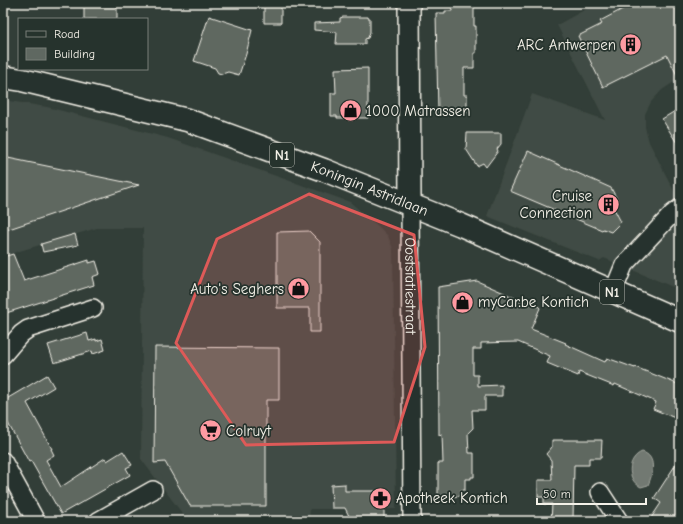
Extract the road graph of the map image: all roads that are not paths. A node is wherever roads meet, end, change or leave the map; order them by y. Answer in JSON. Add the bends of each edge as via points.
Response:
{"nodes":[{"id":1,"x":409,"y":3,"type":"edge"},
{"id":2,"x":3,"y":77,"type":"edge"},
{"id":3,"x":410,"y":205,"type":"junction"},
{"id":4,"x":680,"y":208,"type":"edge"},
{"id":5,"x":613,"y":292,"type":"junction"},
{"id":6,"x":93,"y":308,"type":"dead end"},
{"id":7,"x":680,"y":321,"type":"edge"},
{"id":8,"x":3,"y":355,"type":"edge"},
{"id":9,"x":3,"y":460,"type":"edge"},
{"id":10,"x":153,"y":490,"type":"dead end"},
{"id":11,"x":600,"y":492,"type":"dead end"},
{"id":12,"x":36,"y":521,"type":"edge"},
{"id":13,"x":98,"y":521,"type":"edge"},
{"id":14,"x":412,"y":521,"type":"edge"},
{"id":15,"x":619,"y":521,"type":"edge"}],
"edges":[{"from":1,"to":3,"type":"street","name":"Ooststatiestraat"},
{"from":2,"to":3,"type":"main road","name":"Koningin Astridlaan","number":"N1","via":[[187,120],[324,170]]},
{"from":3,"to":5,"type":"main road","name":"Koningin Astridlaan","number":"N1"},
{"from":3,"to":14,"type":"street","name":"Ooststatiestraat"},
{"from":4,"to":5,"type":"street","via":[[624,265]]},
{"from":5,"to":7,"type":"main road","name":"Koningin Astridlaan","number":"N1"},
{"from":6,"to":8,"type":"street","via":[[28,328]]},
{"from":9,"to":12,"type":"street"},
{"from":10,"to":13,"type":"street"},
{"from":11,"to":15,"type":"street"}]}
